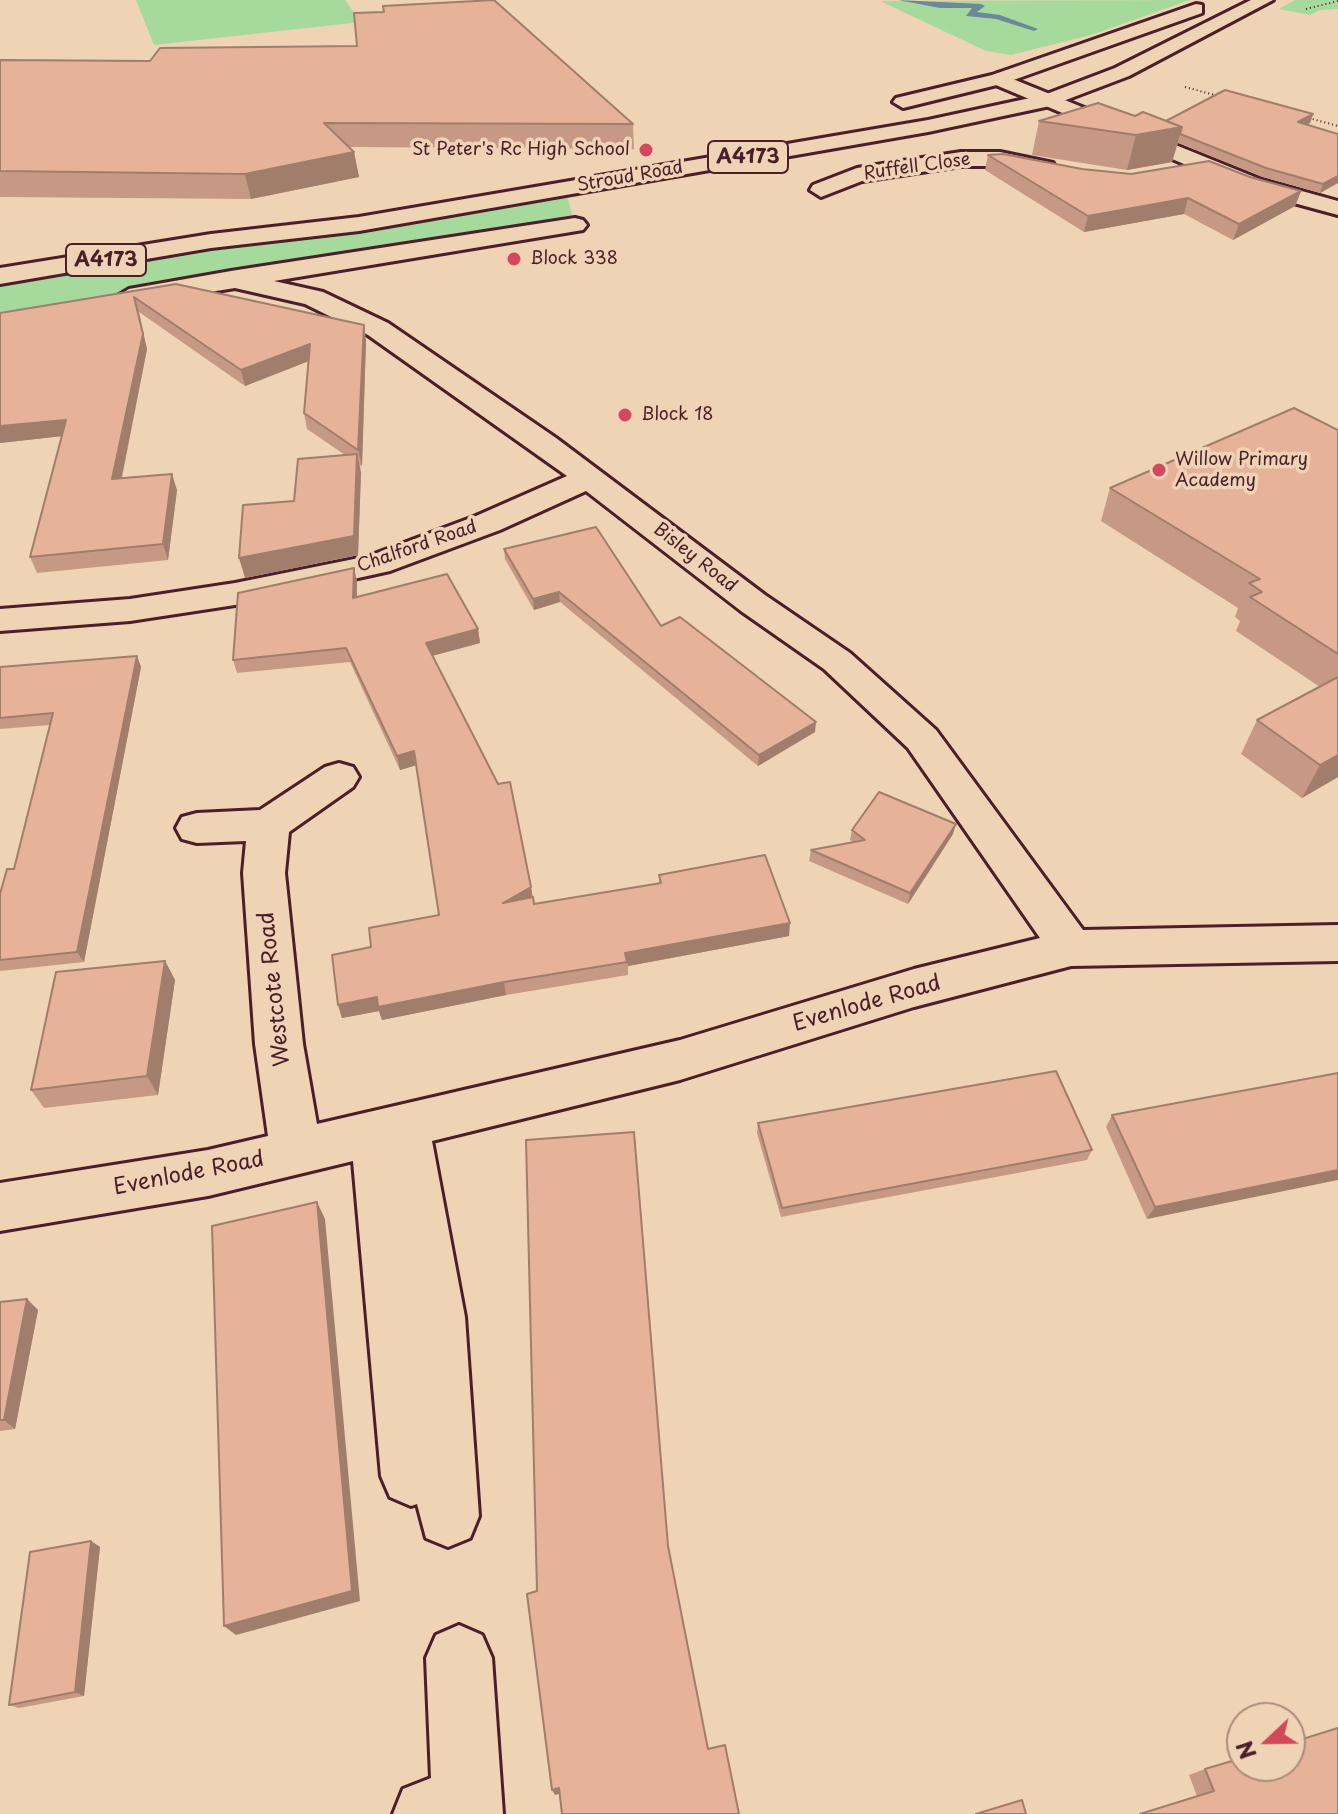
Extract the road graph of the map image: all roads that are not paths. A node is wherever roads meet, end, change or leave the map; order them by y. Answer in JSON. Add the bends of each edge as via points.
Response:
{"nodes":[{"id":1,"x":1264,"y":0,"type":"edge"},
{"id":2,"x":1216,"y":1,"type":"edge"},
{"id":3,"x":1245,"y":11,"type":"junction"},
{"id":4,"x":998,"y":79,"type":"junction"},
{"id":5,"x":1050,"y":100,"type":"junction"},
{"id":6,"x":875,"y":108,"type":"dead end"},
{"id":7,"x":1205,"y":166,"type":"junction"},
{"id":8,"x":1066,"y":173,"type":"edge"},
{"id":9,"x":1173,"y":173,"type":"edge"},
{"id":10,"x":821,"y":190,"type":"dead end"},
{"id":11,"x":413,"y":193,"type":"dead end"},
{"id":12,"x":1283,"y":195,"type":"junction"},
{"id":13,"x":1237,"y":202,"type":"edge"},
{"id":14,"x":1338,"y":208,"type":"edge"},
{"id":15,"x":575,"y":225,"type":"dead end"},
{"id":16,"x":211,"y":241,"type":"junction"},
{"id":17,"x":0,"y":276,"type":"edge"},
{"id":18,"x":231,"y":279,"type":"junction"},
{"id":19,"x":108,"y":301,"type":"edge"},
{"id":20,"x":589,"y":478,"type":"junction"},
{"id":21,"x":0,"y":620,"type":"edge"},
{"id":22,"x":339,"y":777,"type":"dead end"},
{"id":23,"x":269,"y":825,"type":"junction"},
{"id":24,"x":197,"y":828,"type":"dead end"},
{"id":25,"x":1338,"y":943,"type":"edge"},
{"id":26,"x":1071,"y":948,"type":"junction"},
{"id":27,"x":390,"y":1129,"type":"junction"},
{"id":28,"x":296,"y":1152,"type":"junction"},
{"id":29,"x":0,"y":1207,"type":"edge"},
{"id":30,"x":411,"y":1476,"type":"dead end"},
{"id":31,"x":448,"y":1516,"type":"dead end"},
{"id":32,"x":459,"y":1658,"type":"dead end"},
{"id":33,"x":455,"y":1811,"type":"edge"}],
"edges":[{"from":1,"to":3,"type":"street","name":"Stroud Road","number":"A4173"},
{"from":2,"to":3,"type":"street"},
{"from":2,"to":4,"type":"street"},
{"from":3,"to":5,"type":"street","name":"Stroud Road","number":"A4173","via":[[1122,72]]},
{"from":4,"to":5,"type":"street"},
{"from":4,"to":6,"type":"street"},
{"from":5,"to":7,"type":"street"},
{"from":5,"to":16,"type":"street","name":"Stroud Road","number":"A4173","via":[[913,129],[374,221]]},
{"from":7,"to":9,"type":"street"},
{"from":7,"to":12,"type":"street"},
{"from":8,"to":10,"type":"street","name":"Ruffell Close","via":[[1000,159],[961,159],[857,175]]},
{"from":11,"to":16,"type":"street","name":"Stroud Road","number":"A4173","via":[[339,206]]},
{"from":12,"to":13,"type":"street"},
{"from":12,"to":14,"type":"street"},
{"from":15,"to":18,"type":"street","name":"Stroud Road"},
{"from":16,"to":17,"type":"street","name":"Stroud Road","number":"A4173"},
{"from":18,"to":19,"type":"street","name":"Stroud Road"},
{"from":18,"to":20,"type":"street","name":"Bisley Road","via":[[314,298],[378,329]]},
{"from":20,"to":21,"type":"street","name":"Chalford Road","via":[[378,564],[130,610]]},
{"from":20,"to":26,"type":"street","name":"Bisley Road","via":[[837,661],[922,739]]},
{"from":22,"to":23,"type":"street"},
{"from":23,"to":24,"type":"street"},
{"from":23,"to":28,"type":"street","name":"Westcote Road","via":[[264,873],[279,1044]]},
{"from":25,"to":26,"type":"street","name":"Evenlode Road"},
{"from":26,"to":27,"type":"street","name":"Evenlode Road","via":[[914,988],[680,1060]]},
{"from":27,"to":28,"type":"street","name":"Evenlode Road"},
{"from":27,"to":30,"type":"street"},
{"from":27,"to":31,"type":"street","via":[[437,1317]]},
{"from":28,"to":29,"type":"street","name":"Evenlode Road","via":[[208,1173]]},
{"from":32,"to":33,"type":"street"}]}
